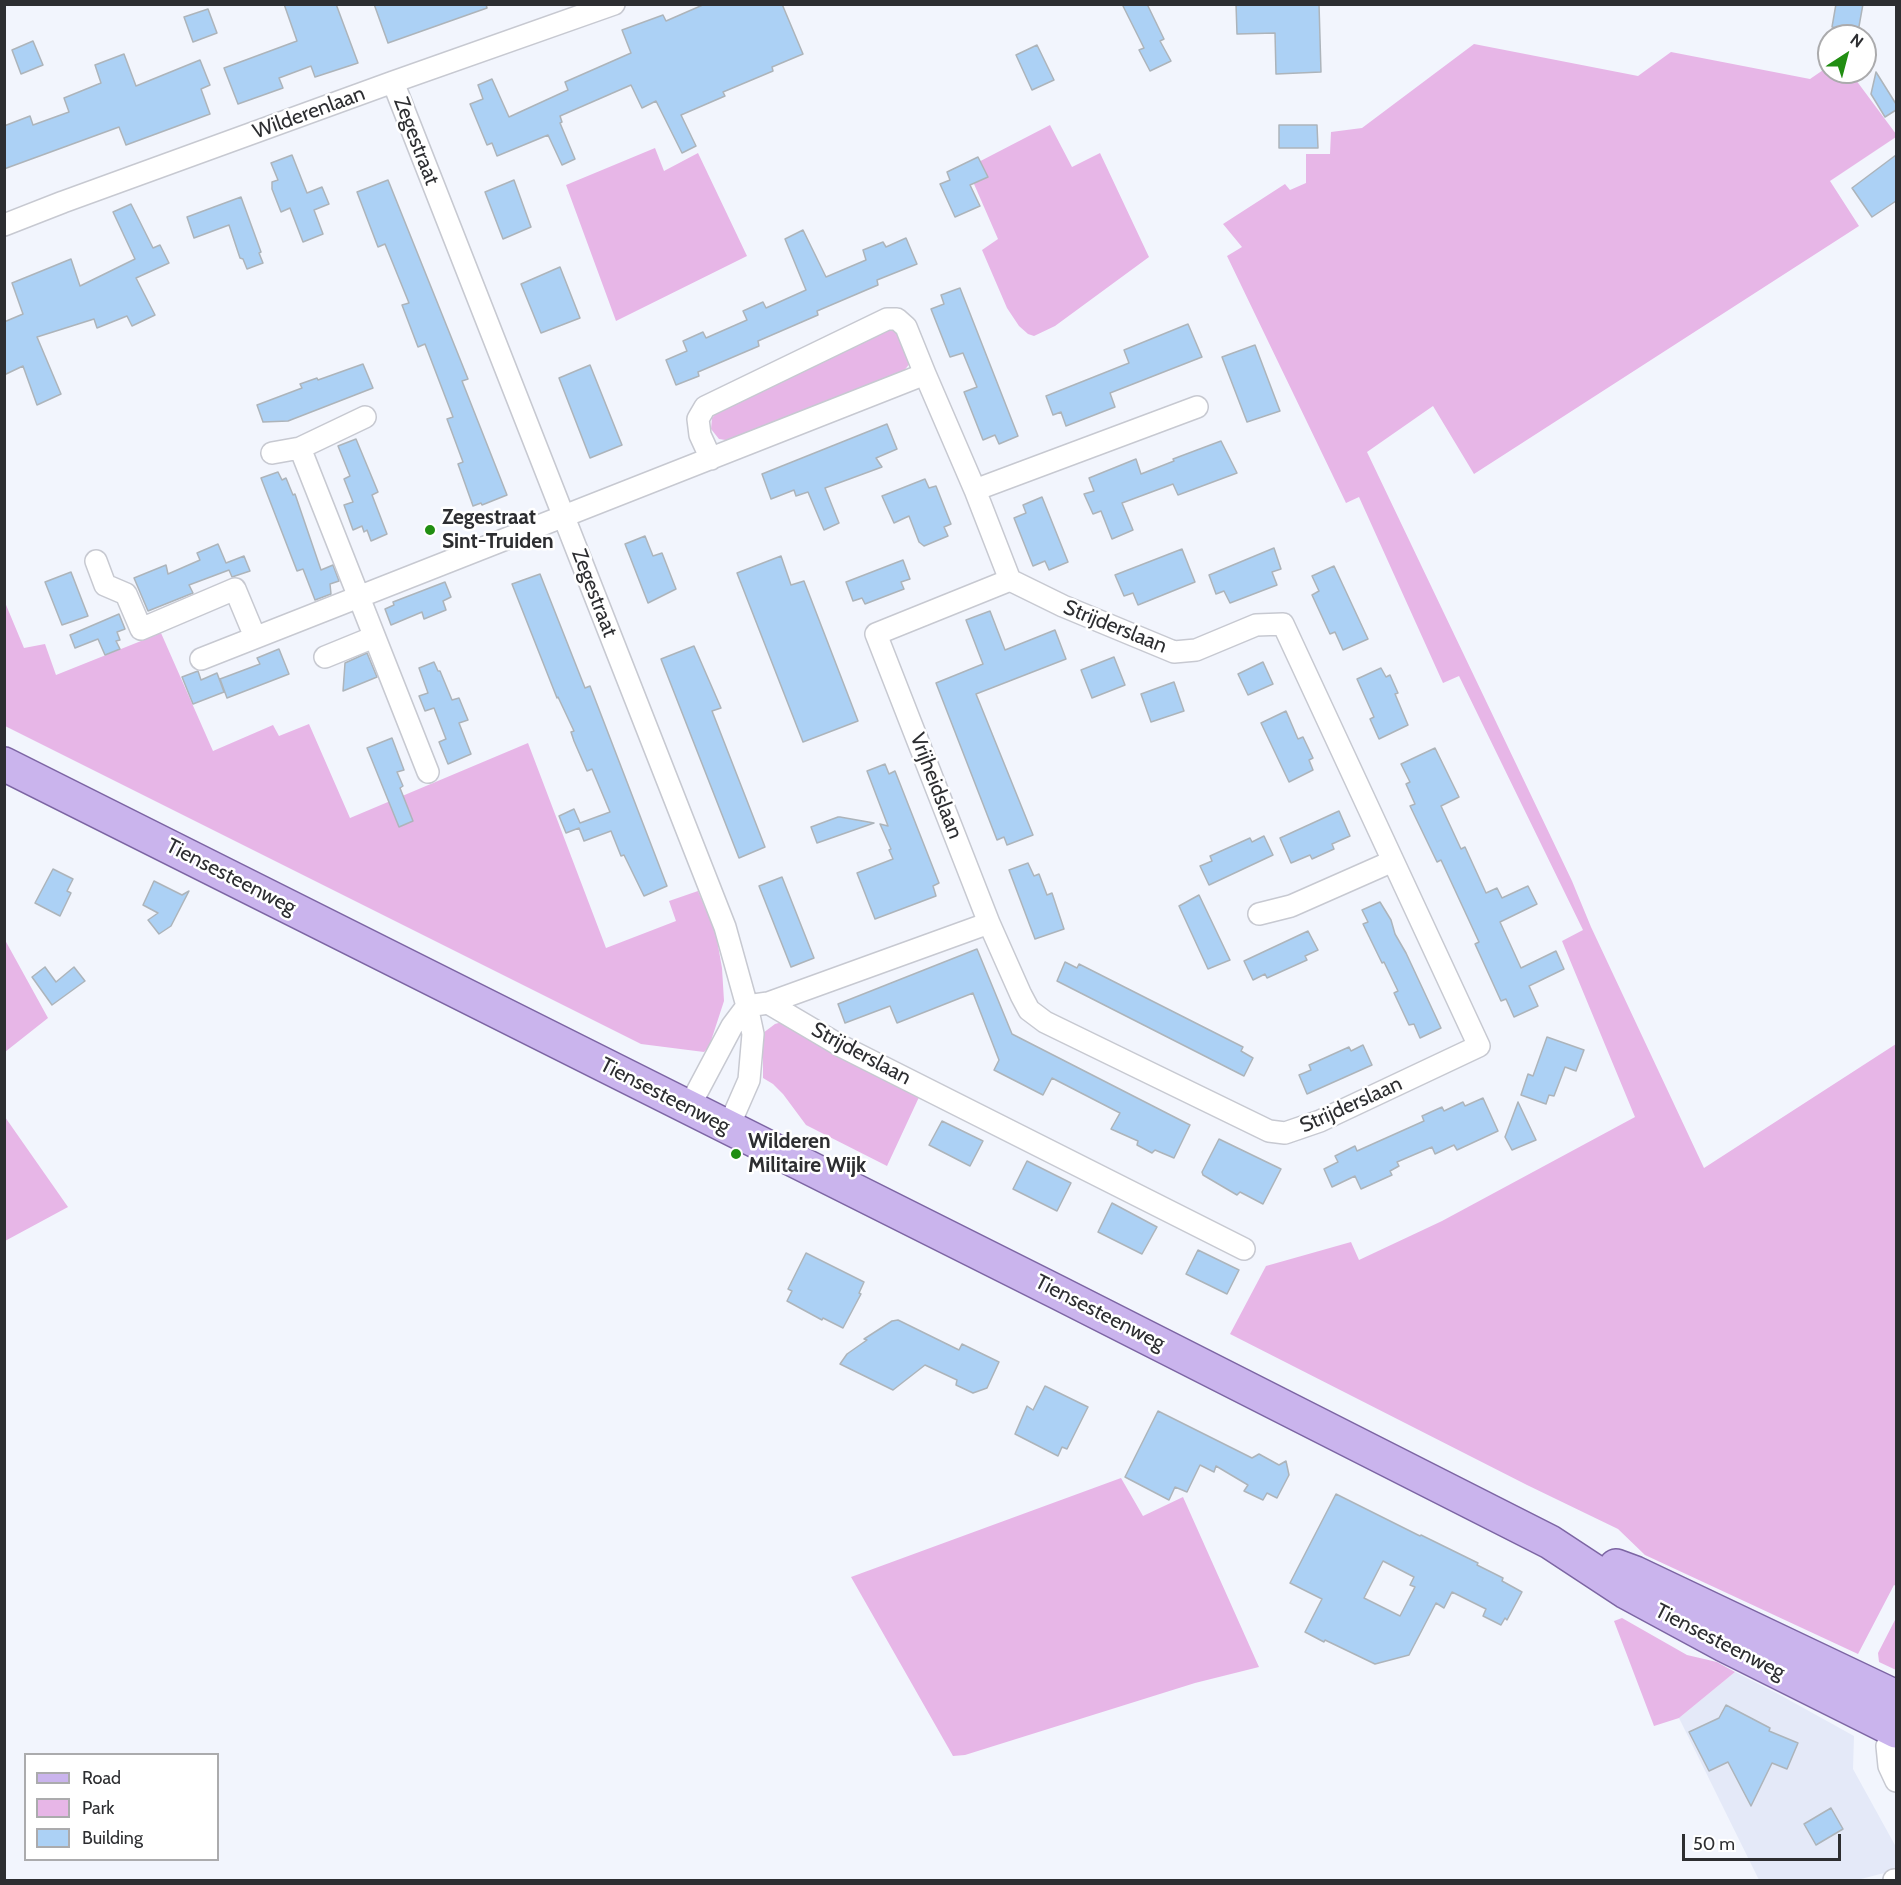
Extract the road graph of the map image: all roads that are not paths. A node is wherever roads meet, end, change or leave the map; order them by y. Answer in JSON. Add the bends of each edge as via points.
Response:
{"nodes":[{"id":1,"x":614,"y":4,"type":"edge"},
{"id":2,"x":393,"y":82,"type":"junction"},
{"id":3,"x":4,"y":225,"type":"edge"},
{"id":4,"x":925,"y":375,"type":"junction"},
{"id":5,"x":1197,"y":407,"type":"dead end"},
{"id":6,"x":365,"y":417,"type":"dead end"},
{"id":7,"x":300,"y":448,"type":"junction"},
{"id":8,"x":272,"y":453,"type":"dead end"},
{"id":9,"x":711,"y":459,"type":"junction"},
{"id":10,"x":975,"y":490,"type":"junction"},
{"id":11,"x":564,"y":516,"type":"junction"},
{"id":12,"x":96,"y":561,"type":"dead end"},
{"id":13,"x":1010,"y":580,"type":"junction"},
{"id":14,"x":358,"y":596,"type":"junction"},
{"id":15,"x":255,"y":637,"type":"junction"},
{"id":16,"x":374,"y":637,"type":"junction"},
{"id":17,"x":326,"y":657,"type":"dead end"},
{"id":18,"x":201,"y":659,"type":"dead end"},
{"id":19,"x":4,"y":764,"type":"edge"},
{"id":20,"x":428,"y":772,"type":"dead end"},
{"id":21,"x":1393,"y":861,"type":"junction"},
{"id":22,"x":1258,"y":914,"type":"dead end"},
{"id":23,"x":989,"y":923,"type":"junction"},
{"id":24,"x":768,"y":1003,"type":"junction"},
{"id":25,"x":747,"y":1006,"type":"junction"},
{"id":26,"x":689,"y":1107,"type":"junction"},
{"id":27,"x":728,"y":1128,"type":"junction"},
{"id":28,"x":1244,"y":1249,"type":"dead end"},
{"id":29,"x":1550,"y":1542,"type":"junction"},
{"id":30,"x":1896,"y":1697,"type":"edge"},
{"id":31,"x":1896,"y":1728,"type":"edge"},
{"id":32,"x":1896,"y":1780,"type":"edge"}],
"edges":[{"from":1,"to":2,"type":"street","name":"Wilderenlaan"},
{"from":2,"to":3,"type":"street","name":"Wilderenlaan"},
{"from":2,"to":11,"type":"street","name":"Zegestraat"},
{"from":4,"to":9,"type":"street"},
{"from":4,"to":9,"type":"street","via":[[906,327],[897,319],[887,319],[705,407],[698,419],[700,435]]},
{"from":4,"to":10,"type":"street"},
{"from":5,"to":10,"type":"street"},
{"from":6,"to":7,"type":"street"},
{"from":7,"to":8,"type":"street"},
{"from":7,"to":14,"type":"street"},
{"from":9,"to":11,"type":"street"},
{"from":10,"to":13,"type":"street"},
{"from":11,"to":14,"type":"street"},
{"from":11,"to":25,"type":"street","name":"Zegestraat","via":[[725,927]]},
{"from":12,"to":15,"type":"street","via":[[105,585],[126,594],[141,629],[235,589]]},
{"from":13,"to":21,"type":"street","name":"Strijderslaan","via":[[1174,652],[1196,650],[1256,625],[1282,624]]},
{"from":13,"to":23,"type":"street","name":"Vrijheidslaan","via":[[876,634]]},
{"from":14,"to":15,"type":"street"},
{"from":14,"to":16,"type":"street"},
{"from":15,"to":18,"type":"street"},
{"from":16,"to":17,"type":"street"},
{"from":16,"to":20,"type":"street"},
{"from":19,"to":26,"type":"main road","name":"Tiensesteenweg"},
{"from":21,"to":22,"type":"street","via":[[1291,906]]},
{"from":21,"to":23,"type":"street","name":"Strijderslaan","via":[[1479,1046],[1320,1121],[1286,1133],[1269,1131],[1045,1022],[1029,1010]]},
{"from":23,"to":24,"type":"street"},
{"from":24,"to":25,"type":"street"},
{"from":24,"to":28,"type":"street","name":"Strijderslaan","via":[[841,1046]]},
{"from":25,"to":26,"type":"street","via":[[732,1026]]},
{"from":25,"to":27,"type":"street","name":"Zegestraat","via":[[753,1035],[748,1080]]},
{"from":26,"to":27,"type":"main road","name":"Tiensesteenweg"},
{"from":27,"to":29,"type":"main road","name":"Tiensesteenweg"},
{"from":29,"to":30,"type":"main road","name":"Tiensesteenweg","via":[[1635,1573]]},
{"from":29,"to":31,"type":"main road","name":"Tiensesteenweg","via":[[1626,1593]]},
{"from":31,"to":32,"type":"street","via":[[1887,1746],[1889,1766]]}]}
